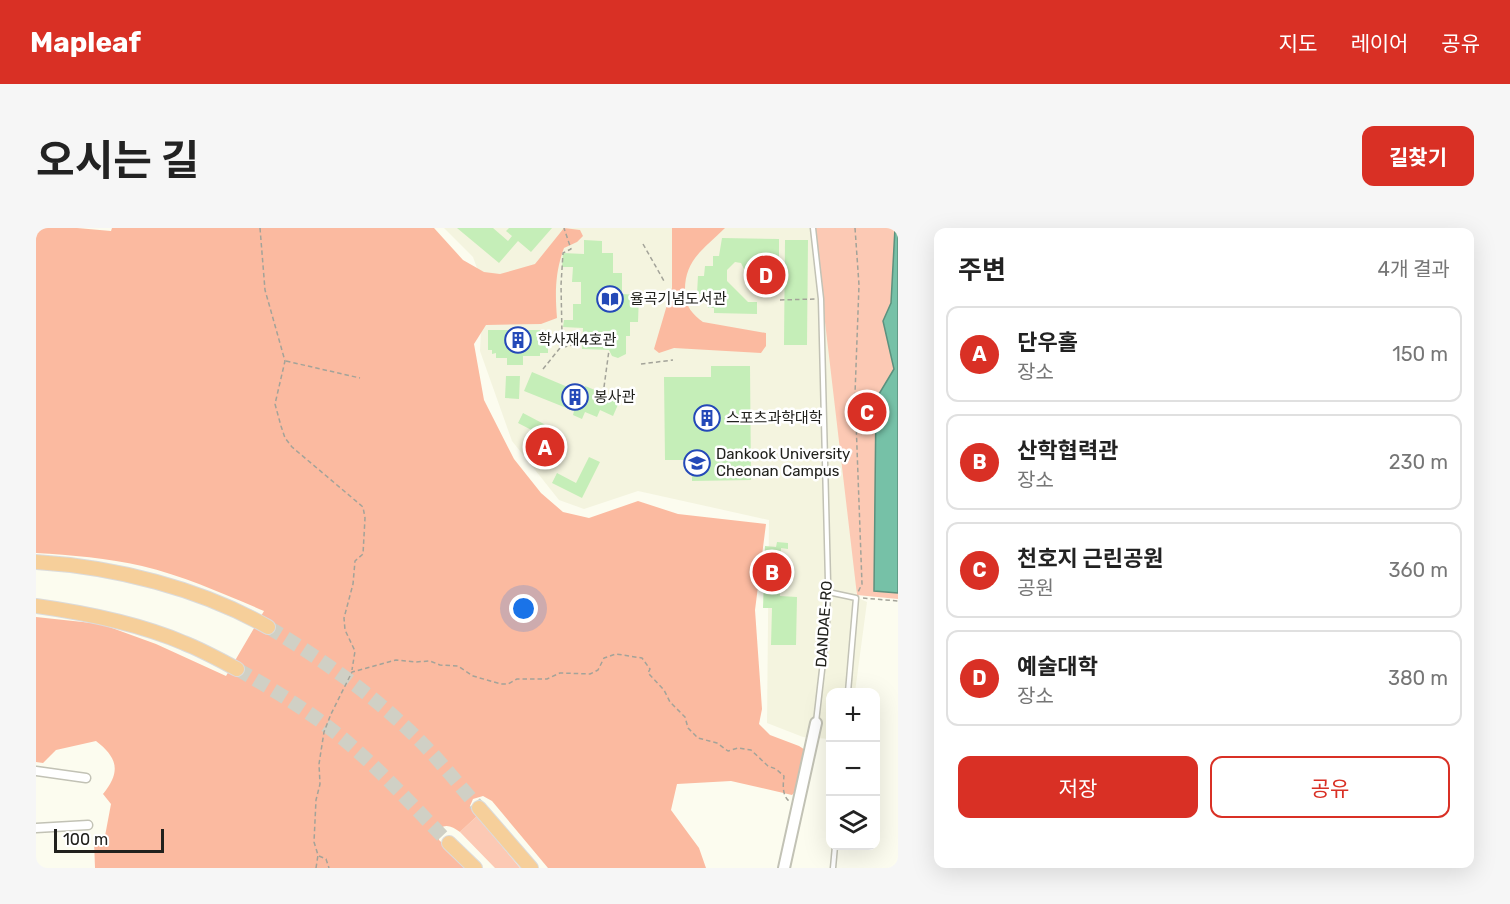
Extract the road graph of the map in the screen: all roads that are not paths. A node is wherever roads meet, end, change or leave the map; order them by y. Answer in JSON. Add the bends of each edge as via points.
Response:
{"nodes":[{"id":1,"x":813,"y":228,"type":"edge"},
{"id":2,"x":36,"y":562,"type":"edge"},
{"id":3,"x":828,"y":592,"type":"junction"},
{"id":4,"x":36,"y":606,"type":"edge"},
{"id":5,"x":268,"y":627,"type":"tunnel mouth"},
{"id":6,"x":237,"y":669,"type":"tunnel mouth"},
{"id":7,"x":848,"y":688,"type":"edge"},
{"id":8,"x":816,"y":723,"type":"joint"},
{"id":9,"x":36,"y":771,"type":"edge"},
{"id":10,"x":86,"y":778,"type":"dead end"},
{"id":11,"x":479,"y":808,"type":"tunnel mouth"},
{"id":12,"x":88,"y":825,"type":"dead end"},
{"id":13,"x":36,"y":828,"type":"edge"},
{"id":14,"x":449,"y":843,"type":"tunnel mouth"},
{"id":15,"x":835,"y":850,"type":"edge"},
{"id":16,"x":475,"y":868,"type":"edge"},
{"id":17,"x":531,"y":868,"type":"edge"},
{"id":18,"x":784,"y":868,"type":"edge"},
{"id":19,"x":833,"y":868,"type":"edge"}],
"edges":[{"from":1,"to":3,"type":"lane","name":"DANDAE-RO","via":[[821,299]]},
{"from":2,"to":5,"type":"highway","via":[[144,579],[216,602]]},
{"from":3,"to":7,"type":"lane","via":[[856,598]]},
{"from":3,"to":8,"type":"lane","name":"DANDAE-RO"},
{"from":4,"to":6,"type":"highway","via":[[142,628]]},
{"from":8,"to":18,"type":"street","name":"DANDAE-RO"},
{"from":9,"to":10,"type":"street"},
{"from":11,"to":17,"type":"highway"},
{"from":12,"to":13,"type":"street"},
{"from":14,"to":16,"type":"highway"},
{"from":15,"to":19,"type":"lane"}]}
